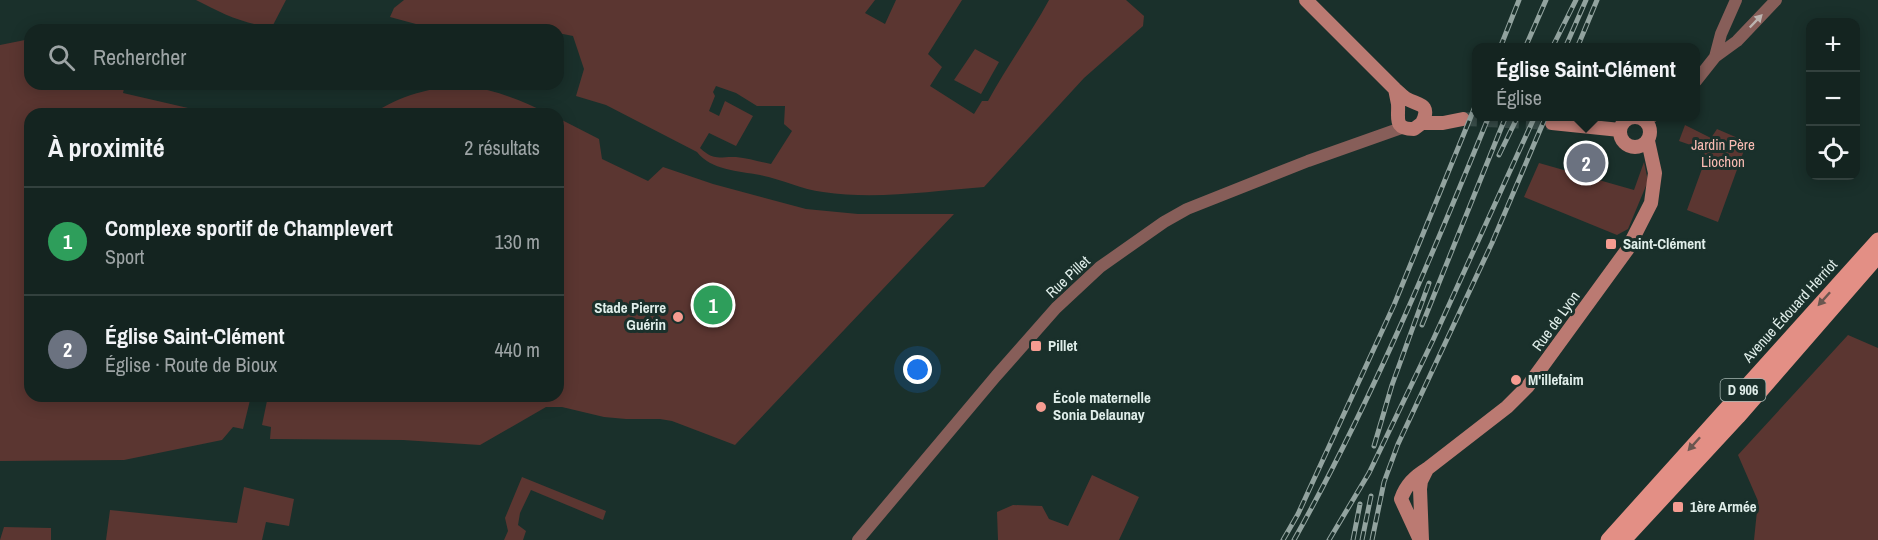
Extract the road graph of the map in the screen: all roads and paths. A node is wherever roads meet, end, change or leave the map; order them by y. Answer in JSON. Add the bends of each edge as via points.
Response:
{"nodes":[{"id":1,"x":1306,"y":0,"type":"edge"},
{"id":2,"x":1736,"y":0,"type":"edge"},
{"id":3,"x":1775,"y":0,"type":"edge"},
{"id":4,"x":1723,"y":29,"type":"junction"},
{"id":5,"x":1737,"y":41,"type":"junction"},
{"id":6,"x":1715,"y":57,"type":"junction"},
{"id":7,"x":1700,"y":75,"type":"edge"},
{"id":8,"x":1402,"y":113,"type":"junction"},
{"id":9,"x":1624,"y":121,"type":"edge"},
{"id":10,"x":1649,"y":121,"type":"edge"},
{"id":11,"x":1552,"y":123,"type":"tunnel mouth"},
{"id":12,"x":1620,"y":130,"type":"junction"},
{"id":13,"x":1642,"y":144,"type":"junction"},
{"id":14,"x":1878,"y":240,"type":"edge"},
{"id":15,"x":1878,"y":256,"type":"edge"},
{"id":16,"x":1427,"y":469,"type":"junction"},
{"id":17,"x":1401,"y":499,"type":"junction"},
{"id":18,"x":1420,"y":508,"type":"junction"},
{"id":19,"x":858,"y":540,"type":"edge"},
{"id":20,"x":1421,"y":540,"type":"edge"},
{"id":21,"x":1608,"y":540,"type":"edge"},
{"id":22,"x":1624,"y":540,"type":"edge"}],
"edges":[{"from":1,"to":8,"type":"main road","via":[[1395,88]]},
{"from":2,"to":4,"type":"street"},
{"from":5,"to":3,"type":"street","one_way":true},
{"from":4,"to":5,"type":"street"},
{"from":4,"to":6,"type":"street"},
{"from":5,"to":6,"type":"street"},
{"from":6,"to":7,"type":"street"},
{"from":8,"to":8,"type":"main road","via":[[1419,103],[1424,118],[1414,129]]},
{"from":8,"to":19,"type":"street","name":"Rue Pillet","via":[[1374,138],[1186,209],[1100,267],[1056,308]]},
{"from":9,"to":12,"type":"main road"},
{"from":10,"to":13,"type":"main road"},
{"from":11,"to":12,"type":"main road"},
{"from":12,"to":13,"type":"main road","via":[[1624,142]]},
{"from":13,"to":16,"type":"main road","name":"Rue de Lyon","via":[[1651,156],[1655,173],[1651,203],[1632,242],[1528,386]]},
{"from":14,"to":21,"type":"main road","name":"Avenue Édouard Herriot","number":"D 906","one_way":true},
{"from":15,"to":22,"type":"main road","name":"Avenue Édouard Herriot","number":"D 906"},
{"from":16,"to":17,"type":"main road","name":"Rue de Lyon","via":[[1404,488]]},
{"from":16,"to":18,"type":"main road","via":[[1420,481]]},
{"from":17,"to":18,"type":"main road","via":[[1408,498]]},
{"from":17,"to":20,"type":"main road"},
{"from":18,"to":20,"type":"main road"}]}
